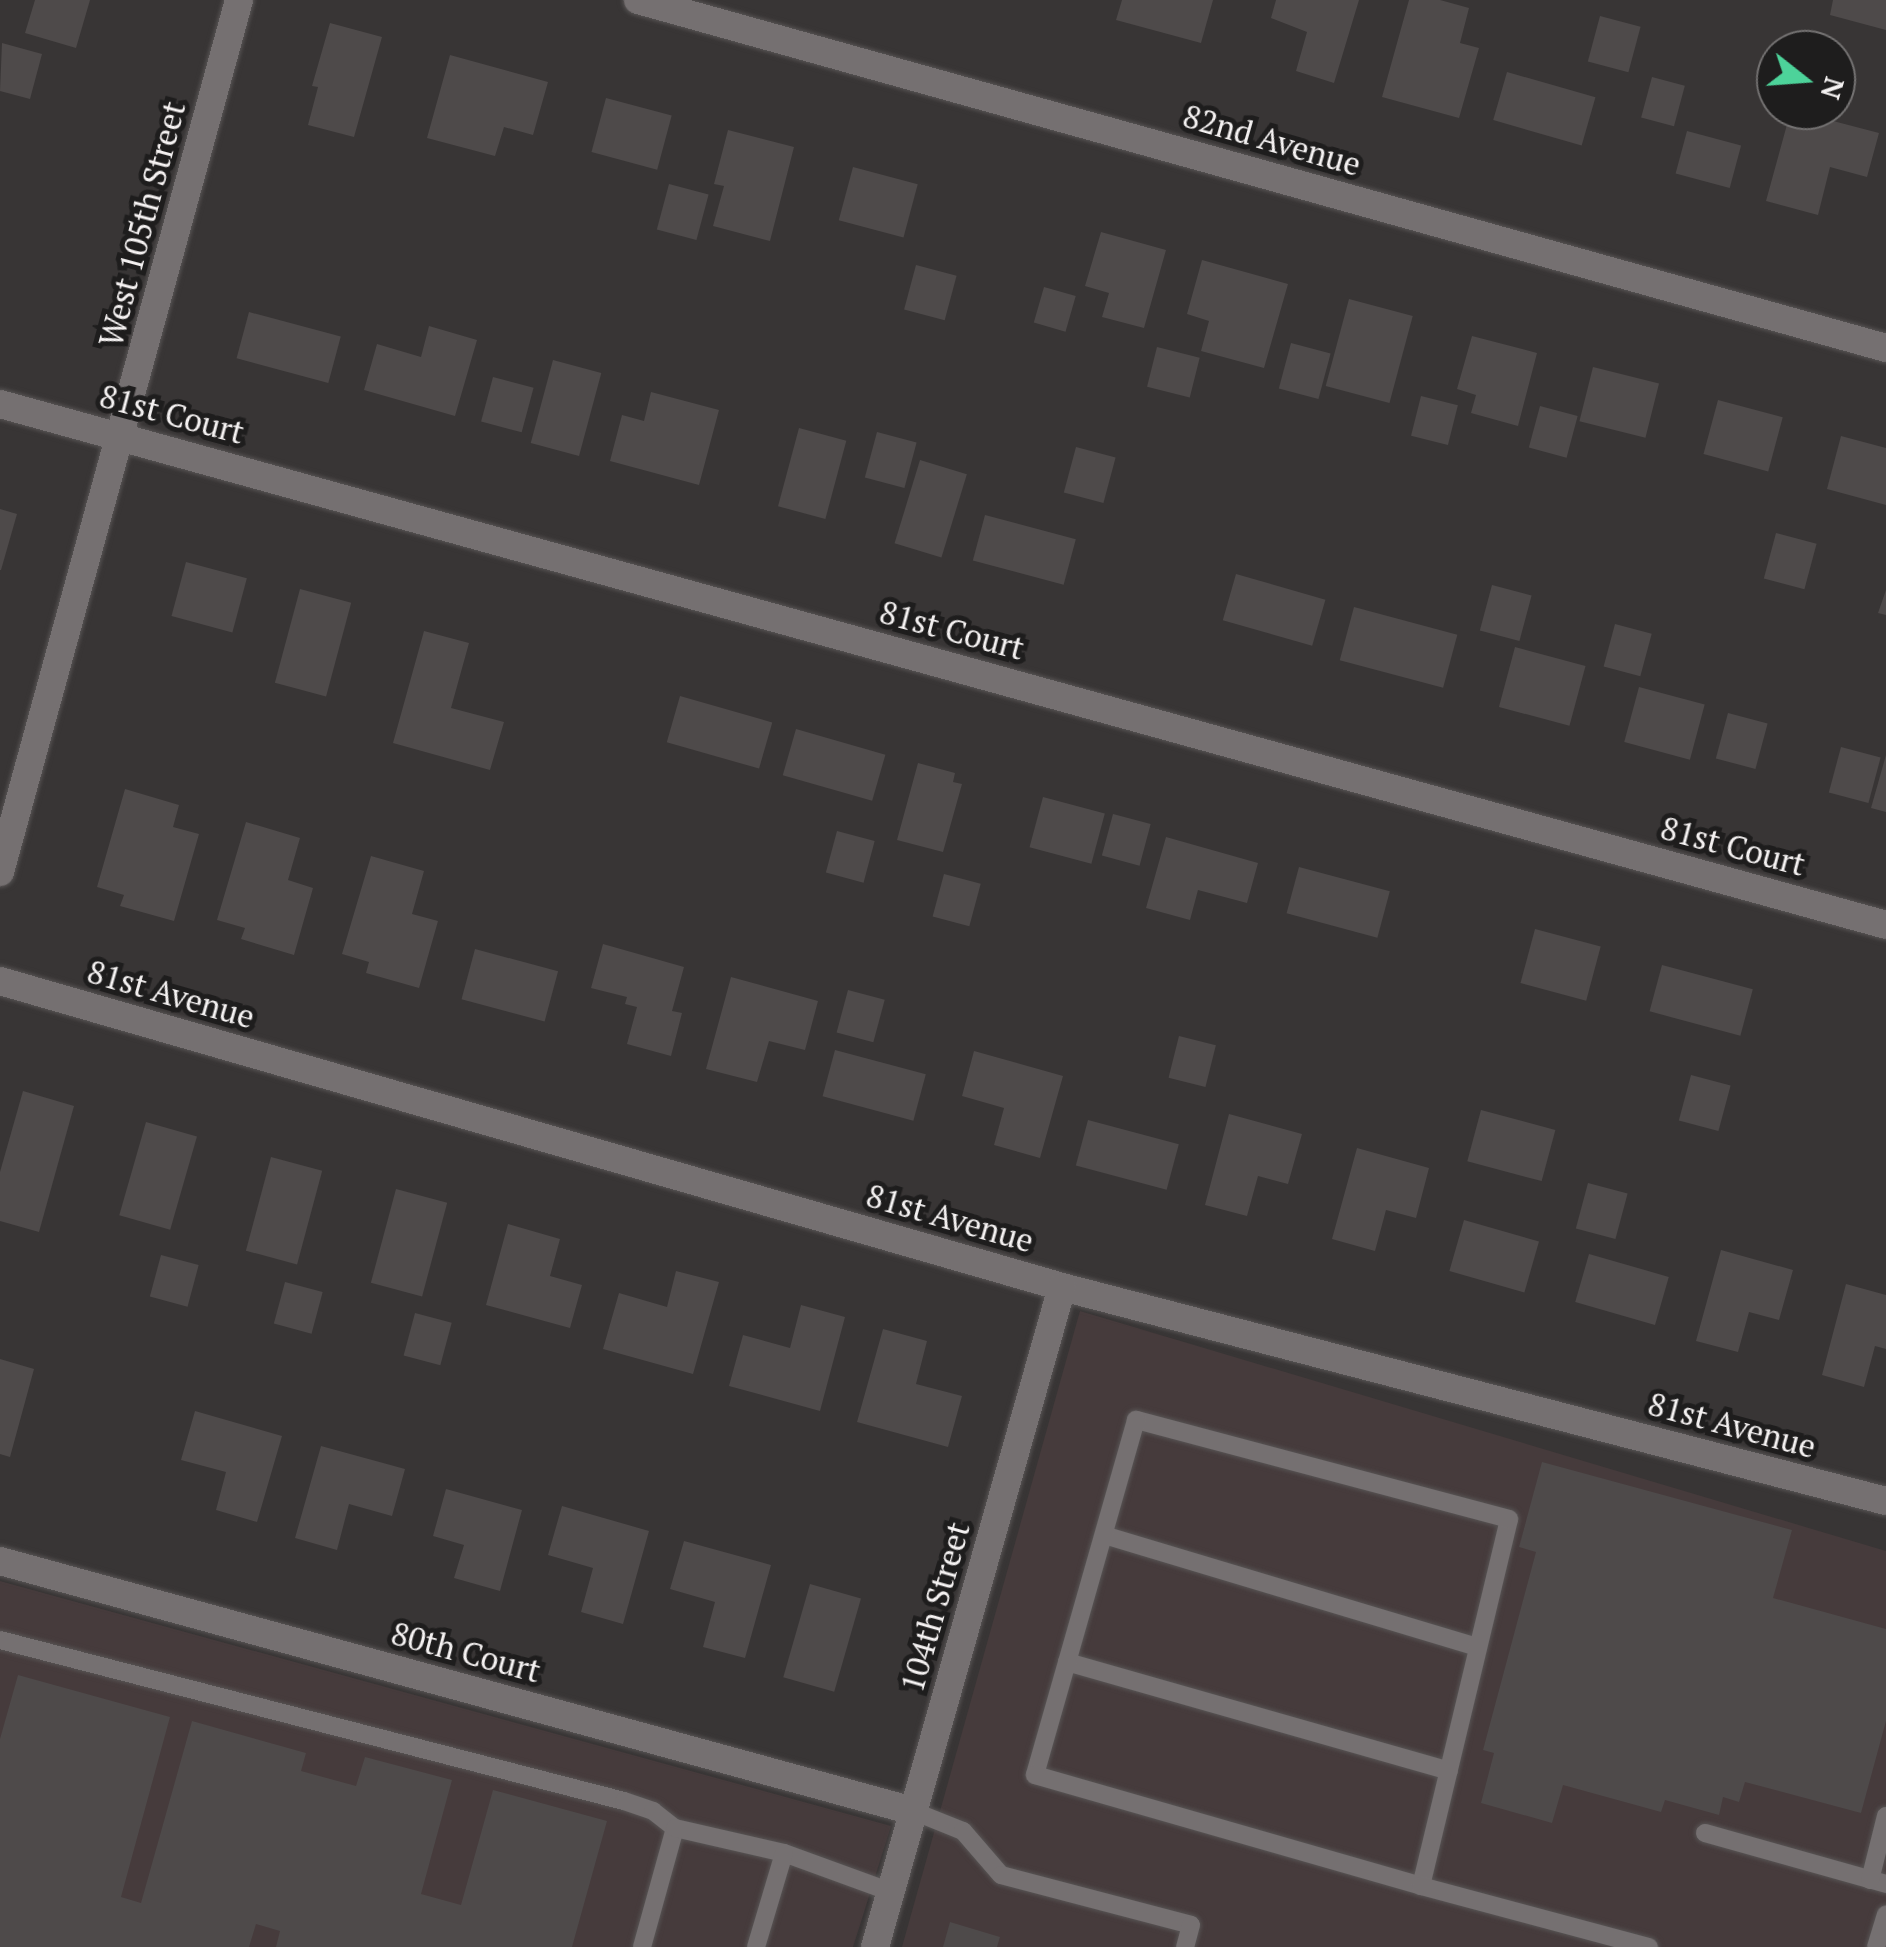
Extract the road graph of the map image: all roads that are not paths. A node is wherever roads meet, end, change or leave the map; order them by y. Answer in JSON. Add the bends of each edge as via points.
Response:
{"nodes":[{"id":1,"x":240,"y":0,"type":"edge"},
{"id":2,"x":638,"y":0,"type":"edge"},
{"id":3,"x":1886,"y":348,"type":"edge"},
{"id":4,"x":0,"y":404,"type":"edge"},
{"id":5,"x":120,"y":436,"type":"junction"},
{"id":6,"x":0,"y":872,"type":"edge"},
{"id":7,"x":1886,"y":925,"type":"edge"},
{"id":8,"x":0,"y":980,"type":"edge"},
{"id":9,"x":1062,"y":1287,"type":"junction"},
{"id":10,"x":1886,"y":1501,"type":"edge"},
{"id":11,"x":1104,"y":1535,"type":"junction"},
{"id":12,"x":0,"y":1561,"type":"edge"},
{"id":13,"x":0,"y":1640,"type":"edge"},
{"id":14,"x":1478,"y":1647,"type":"junction"},
{"id":15,"x":1068,"y":1662,"type":"junction"},
{"id":16,"x":1449,"y":1771,"type":"junction"},
{"id":17,"x":914,"y":1811,"type":"junction"},
{"id":18,"x":1886,"y":1816,"type":"edge"},
{"id":19,"x":675,"y":1828,"type":"junction"},
{"id":20,"x":1706,"y":1833,"type":"dead end"},
{"id":21,"x":784,"y":1854,"type":"junction"},
{"id":22,"x":1878,"y":1882,"type":"edge"},
{"id":23,"x":1421,"y":1886,"type":"junction"},
{"id":24,"x":891,"y":1892,"type":"junction"},
{"id":25,"x":1886,"y":1914,"type":"edge"},
{"id":26,"x":642,"y":1947,"type":"edge"},
{"id":27,"x":756,"y":1947,"type":"edge"},
{"id":28,"x":875,"y":1947,"type":"edge"},
{"id":29,"x":1185,"y":1947,"type":"edge"},
{"id":30,"x":1650,"y":1947,"type":"edge"},
{"id":31,"x":1876,"y":1947,"type":"edge"}],
"edges":[{"from":1,"to":5,"type":"street","name":"West 105th Street"},
{"from":2,"to":3,"type":"street","name":"82nd Avenue"},
{"from":4,"to":5,"type":"street","name":"81st Court"},
{"from":5,"to":6,"type":"street","name":"West 105th Street"},
{"from":5,"to":7,"type":"street","name":"81st Court"},
{"from":8,"to":9,"type":"street","name":"81st Avenue"},
{"from":9,"to":10,"type":"street","name":"81st Avenue"},
{"from":9,"to":17,"type":"street","name":"104th Street"},
{"from":11,"to":14,"type":"lane"},
{"from":11,"to":14,"type":"lane","via":[[1136,1420],[1509,1518]]},
{"from":11,"to":15,"type":"lane"},
{"from":12,"to":17,"type":"street","name":"80th Court"},
{"from":13,"to":19,"type":"lane","via":[[624,1800]]},
{"from":14,"to":16,"type":"lane"},
{"from":15,"to":16,"type":"lane"},
{"from":15,"to":23,"type":"lane","via":[[1036,1775]]},
{"from":16,"to":23,"type":"lane"},
{"from":17,"to":24,"type":"street","name":"104th Street"},
{"from":17,"to":29,"type":"lane","via":[[963,1830],[1001,1876],[1191,1925]]},
{"from":18,"to":22,"type":"lane"},
{"from":19,"to":21,"type":"lane"},
{"from":19,"to":26,"type":"lane"},
{"from":20,"to":22,"type":"lane"},
{"from":21,"to":24,"type":"lane"},
{"from":21,"to":27,"type":"lane"},
{"from":23,"to":30,"type":"lane"},
{"from":24,"to":28,"type":"street","name":"104th Street"},
{"from":25,"to":31,"type":"lane"}]}
